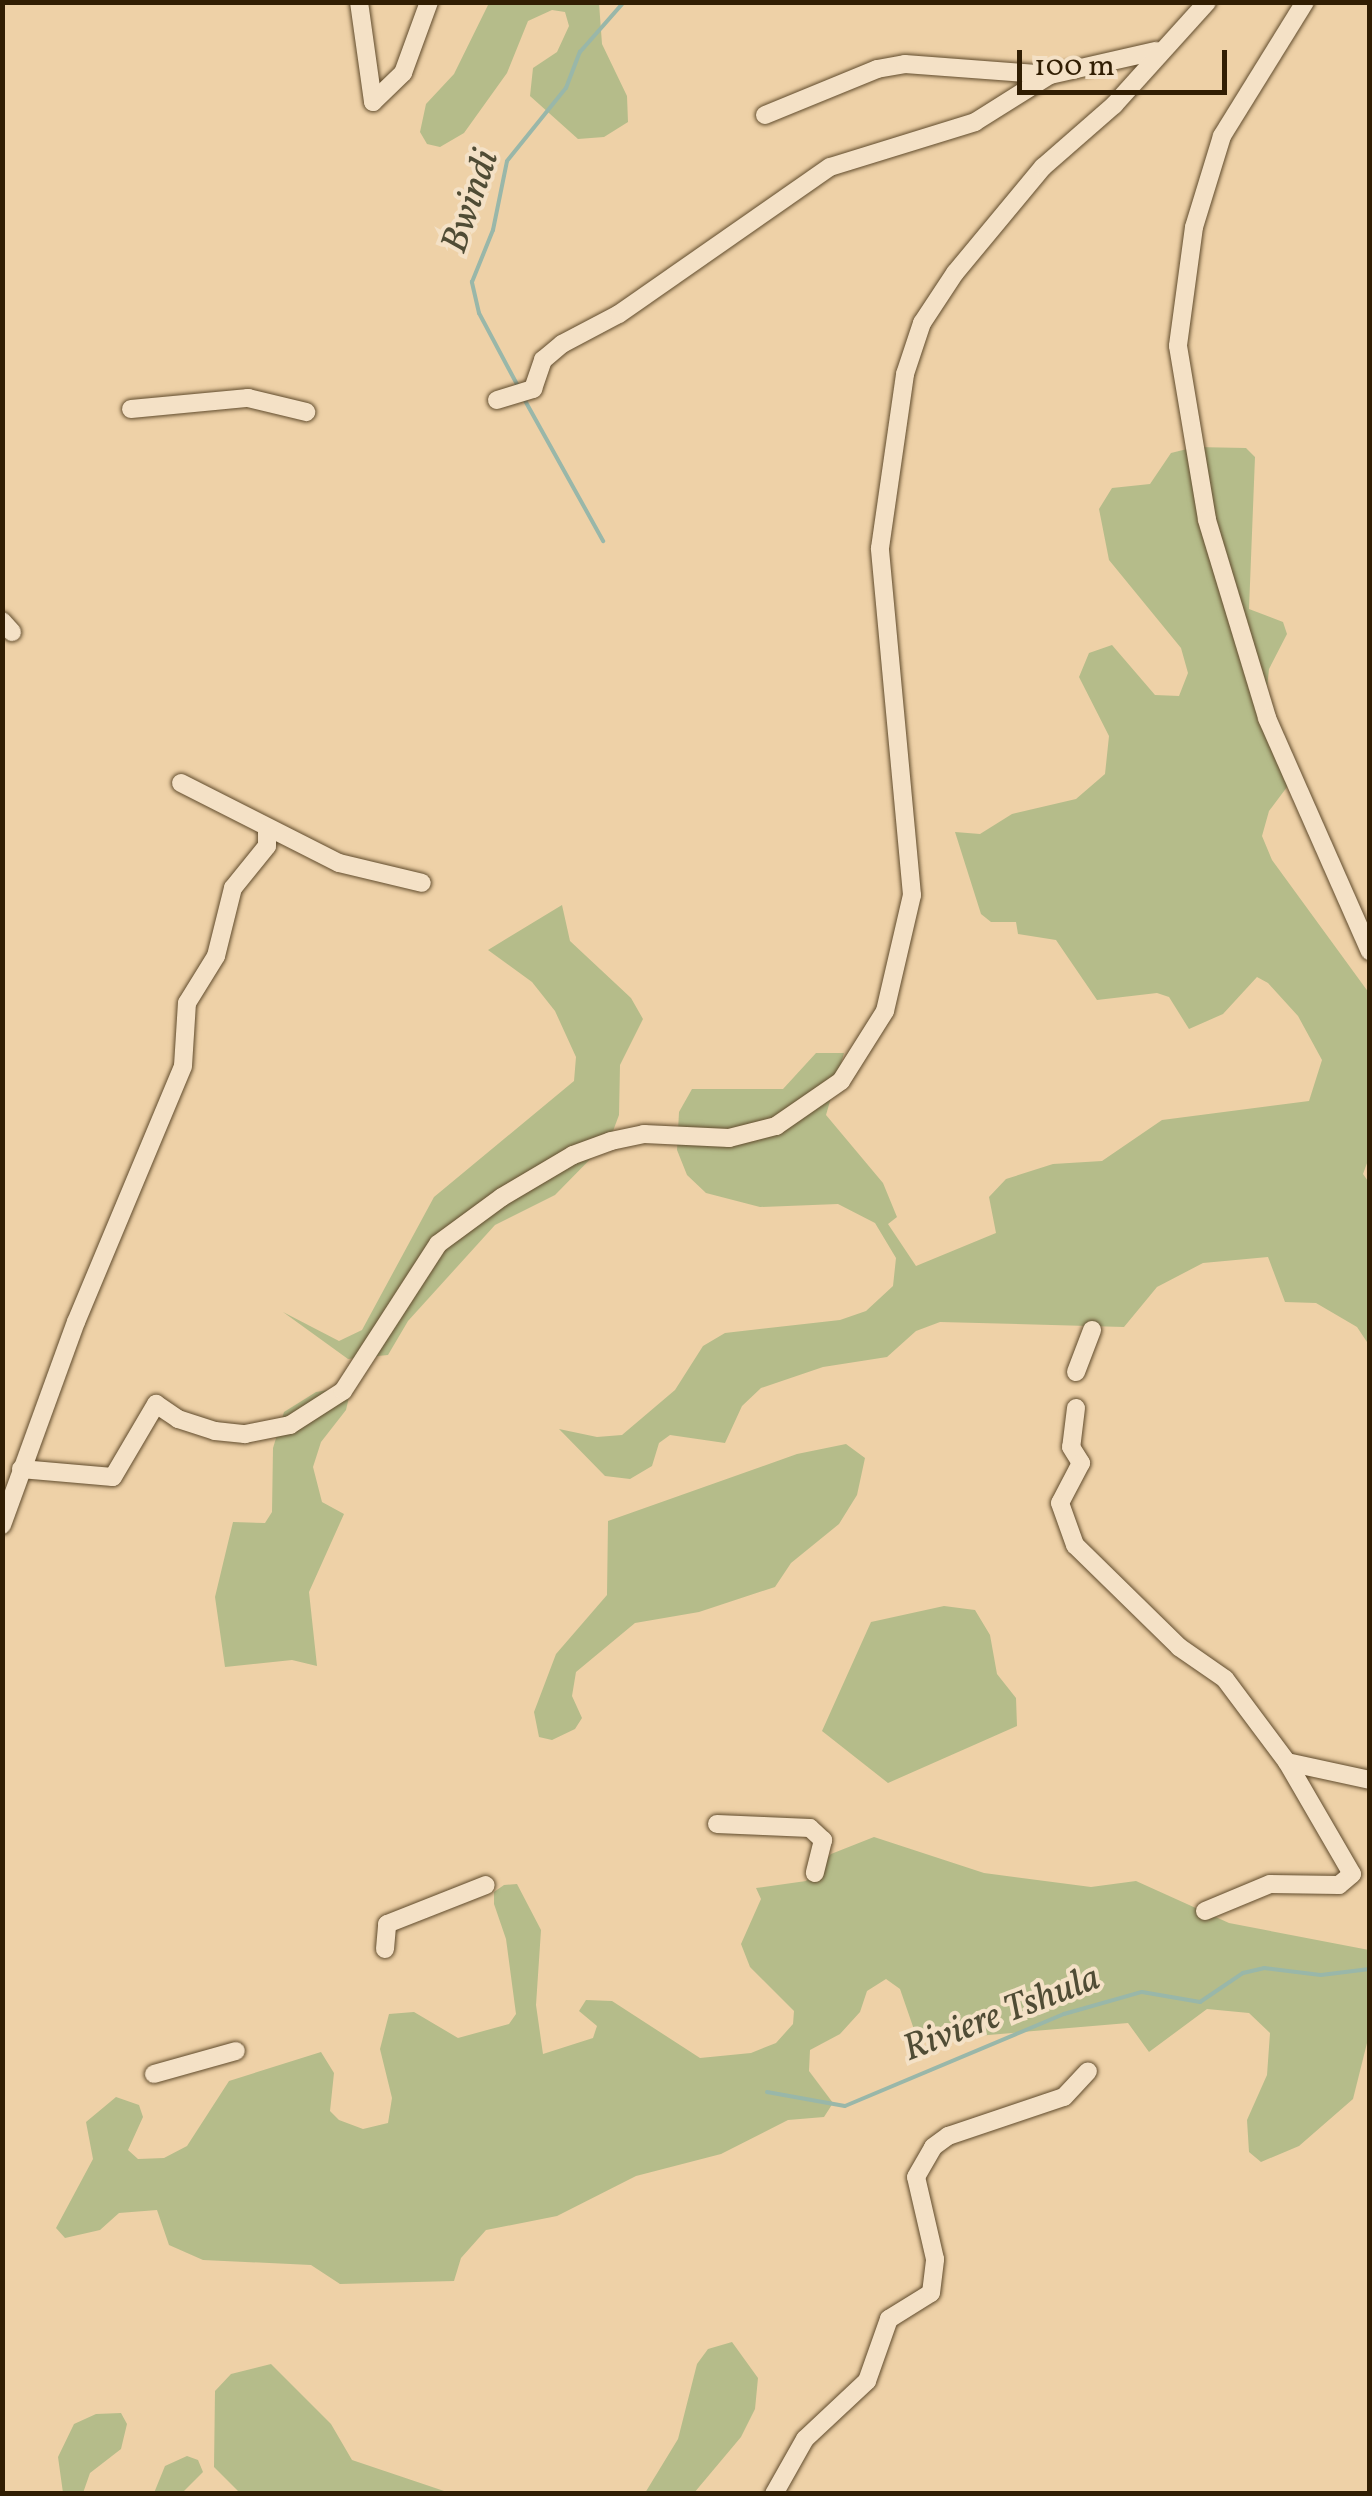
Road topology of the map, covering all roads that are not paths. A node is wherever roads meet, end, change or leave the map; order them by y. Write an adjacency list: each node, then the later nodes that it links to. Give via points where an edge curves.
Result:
1 (359, 2): 2 (street, via 373,102 402,74)
2 (429, 2)
3 (1207, 2): 5 (street)
4 (1305, 2): 14 (street, via 1222,136 1194,228 1178,346 1207,520 1267,718)
5 (1156, 52): 6 (street); 18 (street, via 1114,105 1043,167 955,272 922,323 905,374 880,548 912,896 885,1010 842,1081 776,1126 729,1138 644,1134 611,1141 502,1197 438,1244 343,1391 290,1425 245,1434 215,1431 156,1404 113,1477)
6 (1050, 75): 7 (street, via 906,64 877,69); 8 (street, via 975,122 830,168 618,314 562,344 543,360 533,390)
7 (764, 115)
8 (497, 400)
9 (131, 409): 10 (street, via 248,398)
10 (306, 412)
11 (181, 782): 12 (street)
12 (267, 830): 13 (street, via 340,863); 18 (street, via 267,846 233,888 216,956 187,1003 183,1066)
13 (422, 883)
14 (1370, 951)
15 (1092, 1330): 16 (street)
16 (1076, 1372)
17 (1076, 1408): 20 (street, via 1071,1447 1081,1463 1060,1503 1075,1545 1179,1648 1225,1679)
18 (22, 1469): 19 (street)
19 (2, 1526)
20 (1287, 1762): 21 (street); 25 (street, via 1352,1874 1339,1885 1270,1884)
21 (1370, 1780)
22 (717, 1824): 23 (street, via 810,1828 823,1840)
23 (815, 1873)
24 (486, 1885): 26 (street, via 387,1924)
25 (1205, 1911)
26 (385, 1949)
27 (236, 2051): 29 (street)
28 (1088, 2071): 30 (street, via 1064,2097 933,2147 916,2177 935,2259 931,2293 889,2320 866,2382 805,2439)
29 (154, 2074)
30 (774, 2494)

